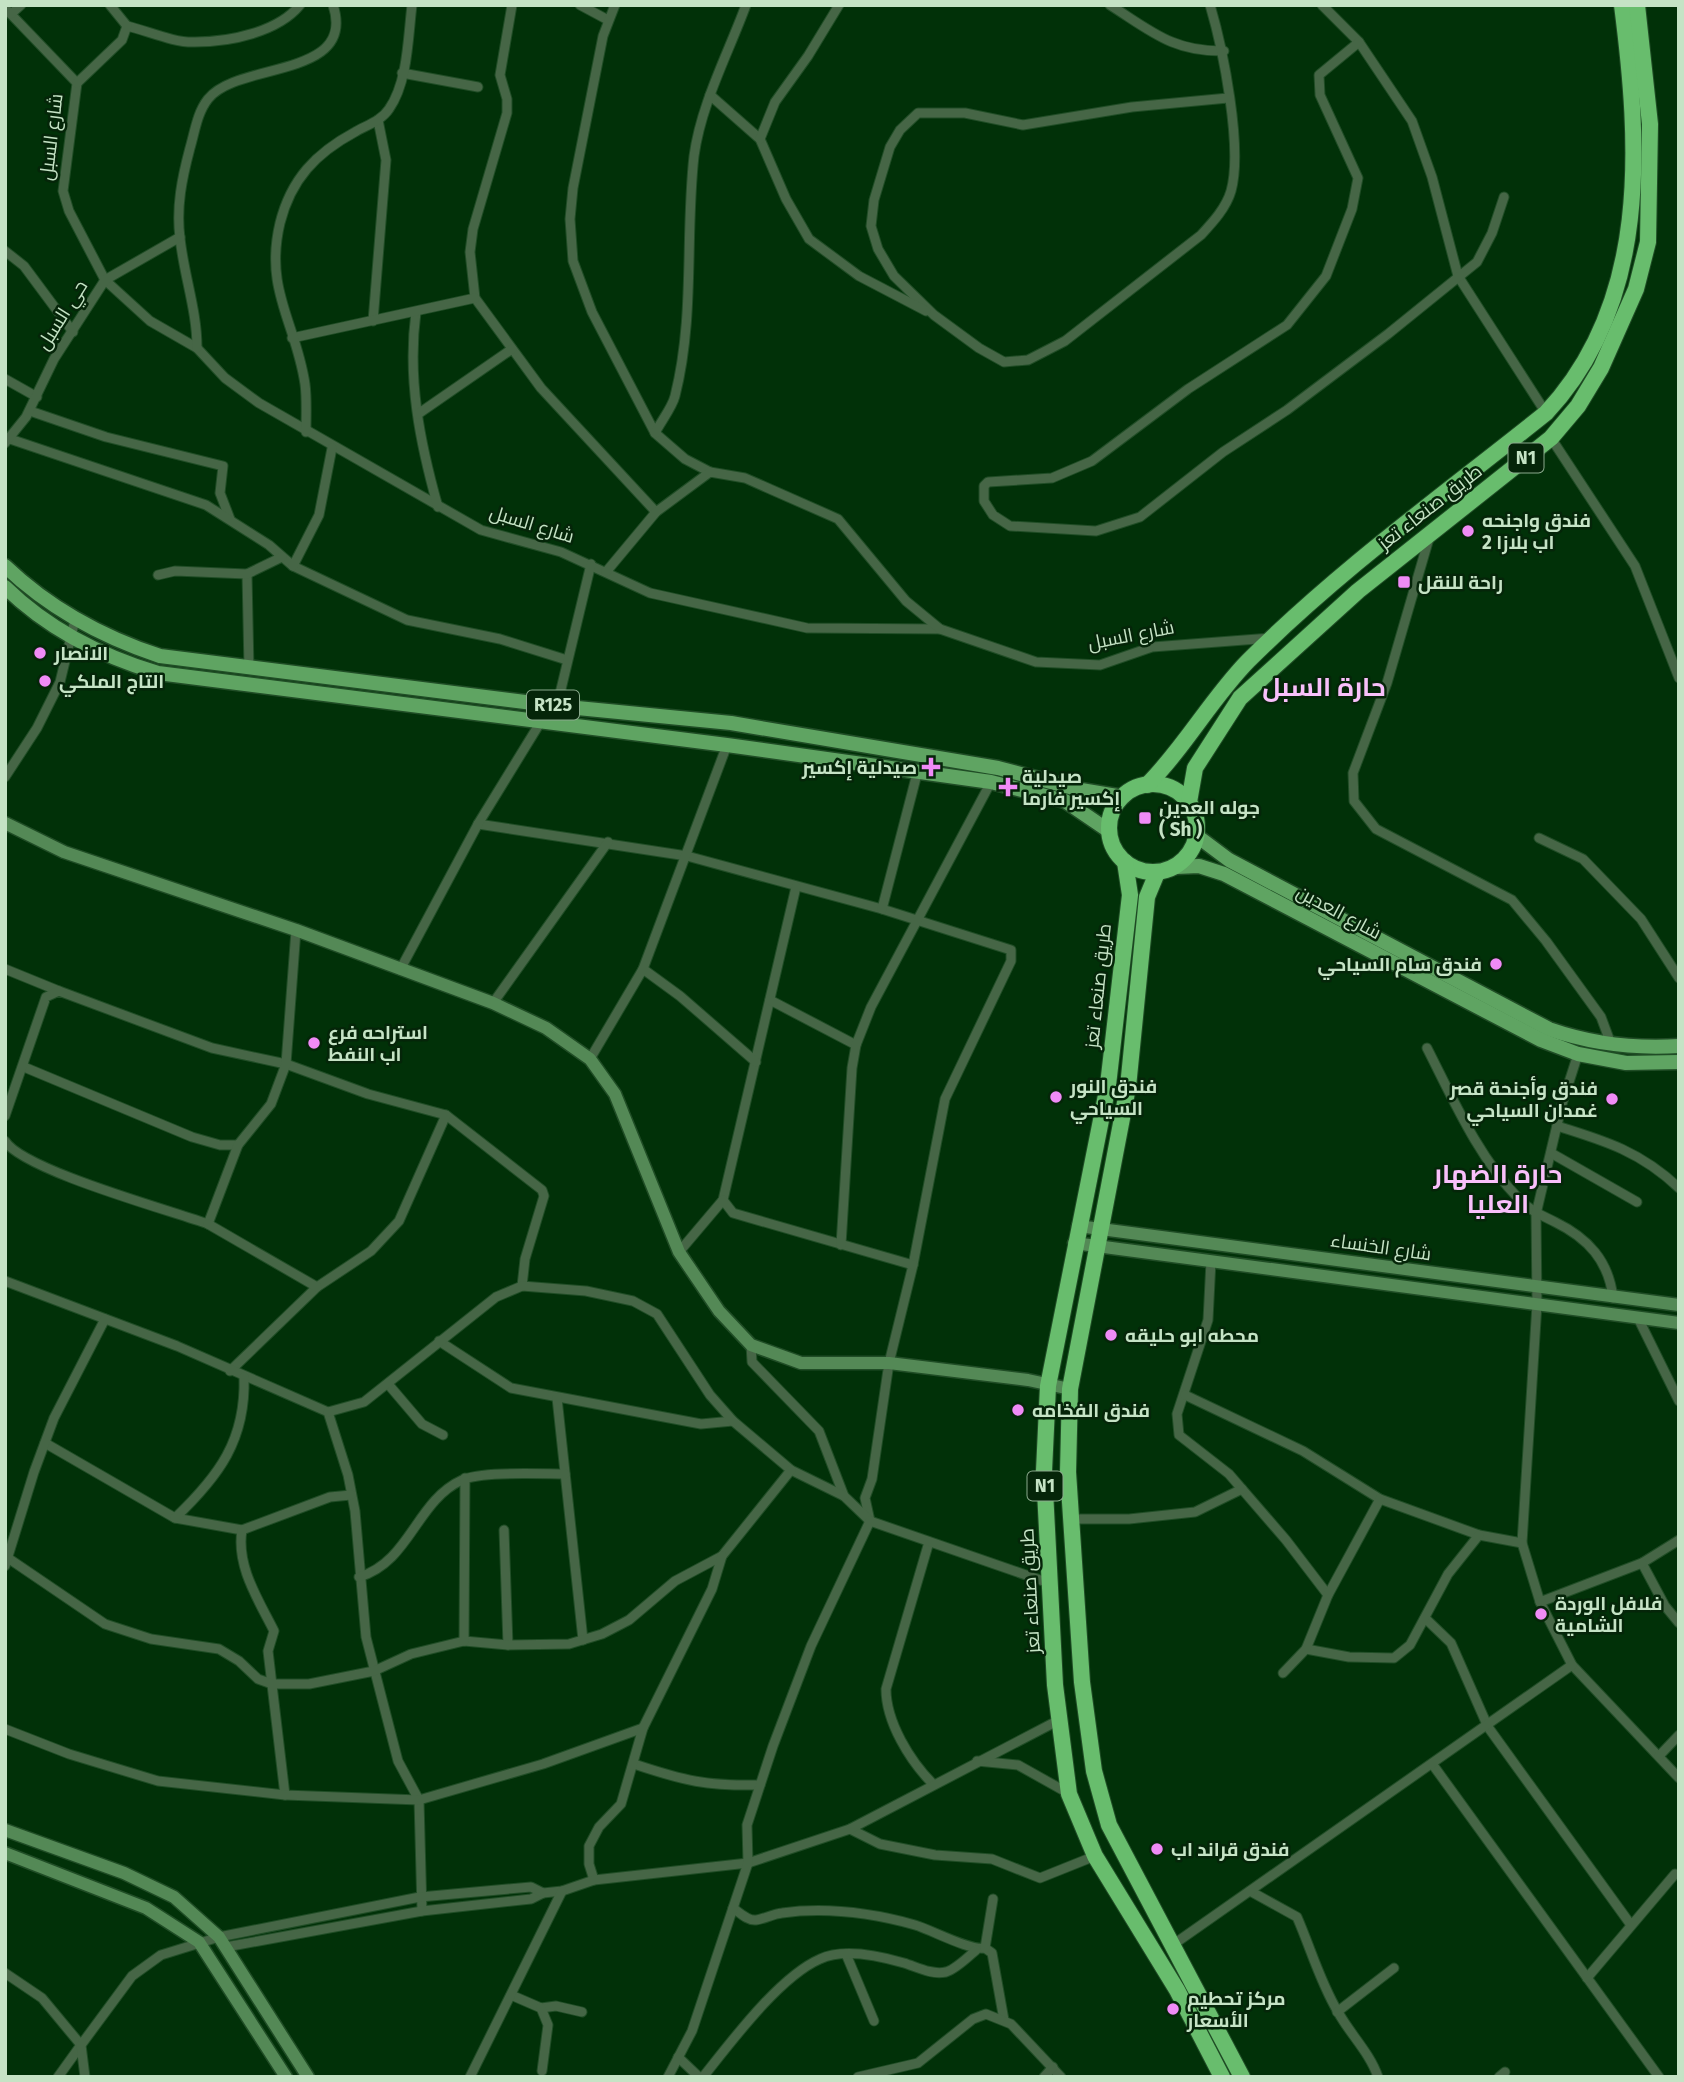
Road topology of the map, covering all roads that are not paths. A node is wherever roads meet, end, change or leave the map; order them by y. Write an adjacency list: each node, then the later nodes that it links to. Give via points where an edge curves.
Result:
1 (22, 5): 16 (street)
2 (110, 5): 18 (street)
3 (300, 5): 18 (street, via 289,19 244,36 194,43)
4 (333, 5): 29 (street, via 338,25 328,46 316,56 233,83 211,96 200,111 182,180)
5 (412, 5): 21 (street)
6 (512, 5): 33 (street, via 500,75 508,113 470,252)
7 (580, 5): 17 (street)
8 (615, 5): 17 (street)
9 (746, 5): 24 (street)
10 (839, 5): 27 (street, via 775,102)
11 (1110, 5): 20 (street, via 1165,39 1195,51)
12 (1210, 5): 20 (street)
13 (1322, 5): 19 (street)
14 (1622, 5): 44 (highway, طريق صنعاء تعز / N1, via 1635,179 1630,236 1605,321 1565,394)
15 (1637, 5): 48 (highway, طريق صنعاء تعز / N1, via 1650,124 1648,242 1636,289 1601,368)
16 (8, 11): 22 (street, شارع السبل)
17 (608, 20): 47 (street, via 573,188 570,243 592,312)
18 (127, 26): 22 (street, via 122,40)
19 (1359, 43): 31 (street, via 1412,121); 31 (street, via 1319,75 1320,95 1358,178 1352,209 1326,276 1287,324 1188,389 1092,461 1052,478 988,482 984,501 993,515 1010,526 1096,531 1140,517 1388,334)
20 (1224, 51): 25 (street)
21 (402, 73): 23 (street); 26 (street, via 399,91)
22 (77, 83): 32 (street, شارع السبل, via 63,191)
23 (478, 87)
24 (710, 95): 27 (street); 47 (street, via 694,155 689,295 675,398)
25 (1228, 98): 35 (street, via 1235,170 1231,193 1219,215 1201,235 1065,341 1028,360 1004,362); 35 (street, via 1132,107 1023,125 965,113 919,113 890,147 871,226 894,276)
26 (378, 120): 36 (street, via 386,160); 38 (street, via 332,144 306,167 289,192 275,261 277,294)
27 (760, 139): 35 (street, via 809,239 859,276)
28 (1504, 197): 31 (street, via 1477,262)
29 (180, 237): 32 (street, حي السبل); 39 (street, via 197,318)
30 (5, 251): 37 (street, via 24,267)
31 (1458, 276): 44 (street)
32 (105, 280): 37 (street, حي السبل); 39 (street, شارع السبل, via 150,321)
33 (475, 298): 34 (street); 40 (street)
34 (416, 312): 36 (street); 45 (street, via 411,350)
35 (933, 315)
36 (373, 321): 38 (street)
37 (74, 332): 42 (street, حي السبل, via 54,359)
38 (292, 338): 46 (street, via 305,384)
39 (197, 348): 46 (street, شارع السبل, via 225,378)
40 (512, 349): 45 (street); 53 (street, via 541,388)
41 (5, 379): 42 (street)
42 (37, 397): 43 (street, حي السبل)
43 (30, 411): 49 (street, حي السبل); 54 (street, via 106,437 223,466 220,493)
44 (1546, 413): 67 (highway, طريق صنعاء تعز / N1)
45 (418, 414): 52 (street, via 423,455)
46 (306, 432): 50 (street, شارع السبل)
47 (655, 433): 51 (street)
48 (1552, 438): 55 (highway, طريق صنعاء تعز / N1); 70 (street, via 1635,566)
49 (8, 441): 54 (street, via 206,505)
50 (332, 448): 52 (street, شارع السبل); 59 (street, via 319,515)
51 (710, 472): 53 (street); 65 (street, via 745,478 838,519 906,601)
52 (438, 507): 57 (street, شارع السبل, via 481,530)
53 (656, 512): 60 (street)
54 (231, 520): 56 (street)
55 (1431, 534): 79 (highway, طريق صنعاء تعز / N1, via 1358,591 1240,698 1195,768); 101 (street, via 1387,683 1353,773 1354,800 1376,830 1512,900 1601,1017)
56 (282, 557): 59 (street); 61 (street)
57 (591, 564): 60 (street, شارع السبل); 68 (street)
58 (5, 566): 64 (main road, R125)
59 (293, 566): 68 (street, via 407,620 500,639)
60 (606, 572): 65 (street, شارع السبل, via 650,593 807,628)
61 (247, 574): 62 (street, via 174,571); 69 (street)
62 (158, 575)
63 (5, 587): 66 (main road, R125)
64 (75, 620): 66 (street); 69 (main road, R125, via 160,656)
65 (940, 629): 67 (street, شارع السبل, via 1036,662 1100,665 1152,647)
66 (69, 636): 72 (main road, R125, via 125,663 190,679); 75 (street, via 60,682)
67 (1273, 638): 77 (highway, طريق صنعاء تعز / N1, via 1246,664)
68 (568, 660): 71 (street)
69 (249, 669): 71 (main road, R125)
70 (1679, 678)
71 (557, 706): 78 (main road, R125, via 731,723 946,759)
72 (540, 723): 73 (main road, R125); 81 (street)
73 (727, 745): 74 (main road, R125); 86 (street)
74 (918, 771): 76 (main road, R125); 91 (street)
75 (5, 777)
76 (991, 782): 82 (main road, R125, via 1065,801); 92 (street)
77 (1147, 785): 78 (highway); 79 (highway, via 1177,791)
78 (1123, 797): 82 (highway, via 1115,806)
79 (1189, 802): 83 (highway)
80 (5, 823): 93 (street, via 88,861)
81 (478, 824): 85 (street); 96 (street)
82 (1109, 831): 87 (highway)
83 (1197, 835): 88 (highway, via 1190,853); 101 (main road, شارع العدين, via 1229,860 1494,1002 1549,1029 1583,1041)
84 (1539, 838): 97 (street, via 1583,859 1641,919)
85 (608, 842): 86 (street); 100 (street)
86 (687, 856): 90 (street); 95 (street)
87 (1125, 862): 89 (highway); 122 (highway, طريق صنعاء تعز / N1, via 1130,895 1108,1085)
88 (1176, 867): 89 (highway); 105 (main road, شارع العدين, via 1199,866 1224,874 1490,1016)
89 (1157, 873): 123 (highway, طريق صنعاء تعز / N1, via 1147,897 1128,1087)
90 (796, 887): 91 (street); 99 (street)
91 (882, 909): 92 (street)
92 (916, 920): 102 (street); 129 (street, via 1012,950 1012,961 945,1099)
93 (296, 930): 96 (street); 109 (street)
94 (5, 969): 98 (street)
95 (643, 969): 106 (street); 107 (street)
96 (400, 970): 100 (street)
97 (1679, 978)
98 (60, 991): 109 (street, via 212,1048); 110 (street, via 46,997)
99 (770, 1000): 102 (street); 107 (street)
100 (493, 1003): 106 (street, via 546,1028)
101 (1611, 1044): 103 (main road, شارع العدين)
102 (856, 1045): 125 (street)
103 (1679, 1046)
104 (1427, 1048): 120 (street, via 1466,1126 1519,1199)
105 (1578, 1055): 108 (main road, شارع العدين, via 1626,1063); 113 (street)
106 (590, 1059): 127 (street, via 615,1094 633,1131)
107 (756, 1062): 118 (street)
108 (1679, 1062)
109 (286, 1064): 111 (street, via 368,1094); 115 (street, via 271,1104)
110 (24, 1067): 112 (street); 115 (street, via 192,1137)
111 (446, 1115): 131 (street, via 542,1190); 132 (street, via 399,1221 371,1251)
112 (5, 1116)
113 (1557, 1126): 116 (street); 117 (street, via 1634,1153)
114 (5, 1141): 121 (street, via 14,1152 45,1168)
115 (238, 1145): 121 (street)
116 (1551, 1153): 119 (street); 120 (street)
117 (1679, 1188)
118 (723, 1200): 125 (street, via 733,1213); 127 (street)
119 (1637, 1202)
120 (1536, 1214): 133 (street); 134 (street, via 1575,1233 1595,1251 1611,1275)
121 (208, 1224): 132 (street)
122 (1078, 1226): 123 (street, شارع الخنساء); 124 (highway, طريق صنعاء تعز / N1)
123 (1101, 1227): 126 (highway, طريق صنعاء تعز / N1); 133 (street, شارع الخنساء)
124 (1074, 1243): 126 (street, شارع الخنساء); 146 (highway, طريق صنعاء تعز / N1)
125 (841, 1245): 129 (street)
126 (1097, 1246): 128 (street, شارع الخنساء); 147 (highway, طريق صنعاء تعز / N1)
127 (679, 1252): 141 (street, via 719,1311)
128 (1211, 1261): 135 (street, شارع الخنساء); 148 (street, via 1208,1320)
129 (913, 1265): 142 (street)
130 (5, 1281): 138 (street)
131 (522, 1286): 140 (street, via 496,1297); 152 (street, via 586,1291 633,1301 657,1314 710,1395)
132 (317, 1287): 143 (street)
133 (1537, 1288): 134 (street, شارع الخنساء); 135 (street)
134 (1613, 1298): 136 (street, شارع الخنساء)
135 (1537, 1304): 137 (street, شارع الخنساء); 170 (street)
136 (1679, 1306)
137 (1639, 1318): 139 (street, شارع الخنساء); 150 (street)
138 (105, 1319): 143 (street); 154 (street)
139 (1679, 1323)
140 (439, 1341): 145 (street); 149 (street, via 511,1388)
141 (751, 1345): 142 (street, via 801,1363); 160 (street, via 752,1362 819,1432)
142 (889, 1363): 146 (street); 164 (street, via 865,1498)
143 (230, 1371): 144 (street)
144 (244, 1377): 151 (street); 162 (street, via 242,1425 230,1452 206,1488)
145 (388, 1384): 151 (street, via 364,1402); 153 (street, via 422,1424)
146 (1048, 1386): 147 (street); 175 (highway, طريق صنعاء تعز / N1, via 1044,1472)
147 (1070, 1389): 163 (highway, طريق صنعاء تعز / N1)
148 (1185, 1395): 158 (street, via 1177,1413 1179,1435); 161 (street, via 1303,1451)
149 (557, 1398): 152 (street, via 701,1424); 156 (street)
150 (1679, 1401)
151 (328, 1412): 159 (street)
152 (733, 1421): 155 (street)
153 (443, 1435)
154 (44, 1443): 162 (street); 172 (street)
155 (791, 1470): 160 (street); 171 (street)
156 (565, 1474): 157 (street); 180 (street)
157 (465, 1478): 174 (street, via 440,1493 386,1565); 181 (street)
158 (1242, 1489): 163 (street, via 1195,1512); 176 (street)
159 (351, 1494): 165 (street, via 330,1497); 174 (street)
160 (844, 1496): 164 (street)
161 (1380, 1499): 167 (street); 176 (street)
162 (175, 1518): 165 (street)
163 (1072, 1519): 187 (highway, طريق صنعاء تعز / N1)
164 (870, 1521): 169 (street); 201 (street, via 811,1646)
165 (242, 1530): 188 (street, via 241,1558 274,1631 268,1651)
166 (504, 1530): 182 (street)
167 (1479, 1535): 170 (street); 178 (street, via 1448,1574)
168 (1679, 1540): 173 (street)
169 (929, 1542): 175 (street); 200 (street, via 886,1700 911,1758)
170 (1522, 1543): 177 (street)
171 (722, 1556): 180 (street, via 676,1581 629,1620); 193 (street, via 712,1589)
172 (6, 1560): 188 (street, via 105,1624 151,1639 219,1649 258,1679)
173 (1642, 1563): 177 (street); 179 (street)
174 (359, 1577): 185 (street)
175 (1049, 1583): 189 (highway, طريق صنعاء تعز / N1)
176 (1328, 1595): 183 (street)
177 (1540, 1602): 184 (street)
178 (1425, 1618): 183 (street, via 1410,1645 1394,1658 1349,1657); 191 (street, via 1451,1643)
179 (1679, 1623)
180 (583, 1640): 182 (street)
181 (464, 1641): 182 (street); 185 (street, via 411,1654)
182 (508, 1645)
183 (1306, 1649): 186 (street)
184 (1572, 1665): 191 (street); 195 (street)
185 (374, 1671): 188 (street, via 309,1684); 204 (street, via 398,1761)
186 (1283, 1673)
187 (1082, 1682): 189 (highway); 222 (highway, طريق صنعاء تعز / N1, via 1094,1771 1109,1825)
188 (272, 1684): 202 (street)
189 (1055, 1685): 190 (highway, طريق صنعاء تعز / N1)
190 (1059, 1720): 196 (street); 203 (highway, طريق صنعاء تعز / N1)
191 (1488, 1727): 198 (street); 219 (street)
192 (7, 1728): 202 (street, via 69,1754 158,1781)
193 (643, 1728): 197 (street); 204 (street, via 543,1765)
194 (1679, 1735): 195 (street)
195 (1659, 1756): 199 (street)
196 (977, 1761): 200 (street); 203 (street, via 1018,1765)
197 (635, 1764): 201 (street, via 685,1782); 211 (street, via 621,1804 599,1827 589,1846)
198 (1433, 1765): 213 (street); 227 (street)
199 (1679, 1778)
200 (933, 1784): 205 (street)
201 (760, 1785): 209 (street, via 747,1825)
202 (285, 1794): 204 (street)
203 (1069, 1794): 208 (highway, طريق صنعاء تعز / N1)
204 (419, 1800): 215 (street)
205 (850, 1829): 208 (street, via 880,1844 958,1858 992,1859 1040,1878); 209 (street)
206 (5, 1830): 221 (street, via 124,1873 174,1897)
207 (5, 1853): 220 (street, via 146,1908)
208 (1095, 1856): 248 (highway, طريق صنعاء تعز / N1, via 1177,1990)
209 (748, 1863): 211 (street); 217 (street)
210 (1675, 1874): 219 (street)
211 (594, 1880): 212 (street)
212 (562, 1891): 214 (street); 228 (street)
213 (1251, 1891): 222 (street); 231 (street, via 1297,1917 1314,1967)
214 (543, 1893): 215 (street, via 531,1888); 218 (street, via 531,1899)
215 (420, 1897): 218 (street); 221 (street)
216 (993, 1899): 223 (street)
217 (733, 1908): 223 (street, via 757,1920 776,1913 827,1910 896,1920); 235 (street, via 692,2031)
218 (422, 1910): 221 (street)
219 (1631, 1925): 227 (street)
220 (199, 1942): 221 (street); 234 (street, via 161,1955 132,1976); 240 (street)
221 (223, 1942): 241 (street)
222 (1174, 1944): 249 (highway, طريق صنعاء تعز / N1)
223 (980, 1949): 224 (street, via 947,1972 927,1972); 232 (street, via 992,1953)
224 (846, 1954): 233 (street); 244 (street, via 819,1959 801,1971 752,2015)
225 (1394, 1968): 231 (street)
226 (5, 1973): 234 (street, via 42,1998)
227 (1587, 1978): 251 (street)
228 (511, 1995): 229 (street); 242 (street)
229 (541, 2008): 230 (street); 237 (street, via 548,2025)
230 (582, 2012)
231 (1337, 2012): 250 (street)
232 (1004, 2020): 236 (street); 245 (street, via 986,2014 973,2019 918,2063)
233 (874, 2021)
234 (81, 2045): 238 (street); 239 (street)
235 (678, 2057): 243 (street); 244 (street)
236 (1053, 2067): 246 (street); 247 (street)
237 (542, 2071)
238 (58, 2077)
239 (85, 2077)
240 (286, 2077)
241 (308, 2077)
242 (470, 2077)
243 (668, 2077)
244 (701, 2077)
245 (858, 2077)
246 (1044, 2077)
247 (1061, 2077)
248 (1222, 2077)
249 (1242, 2077)
250 (1378, 2077)
251 (1659, 2077)

